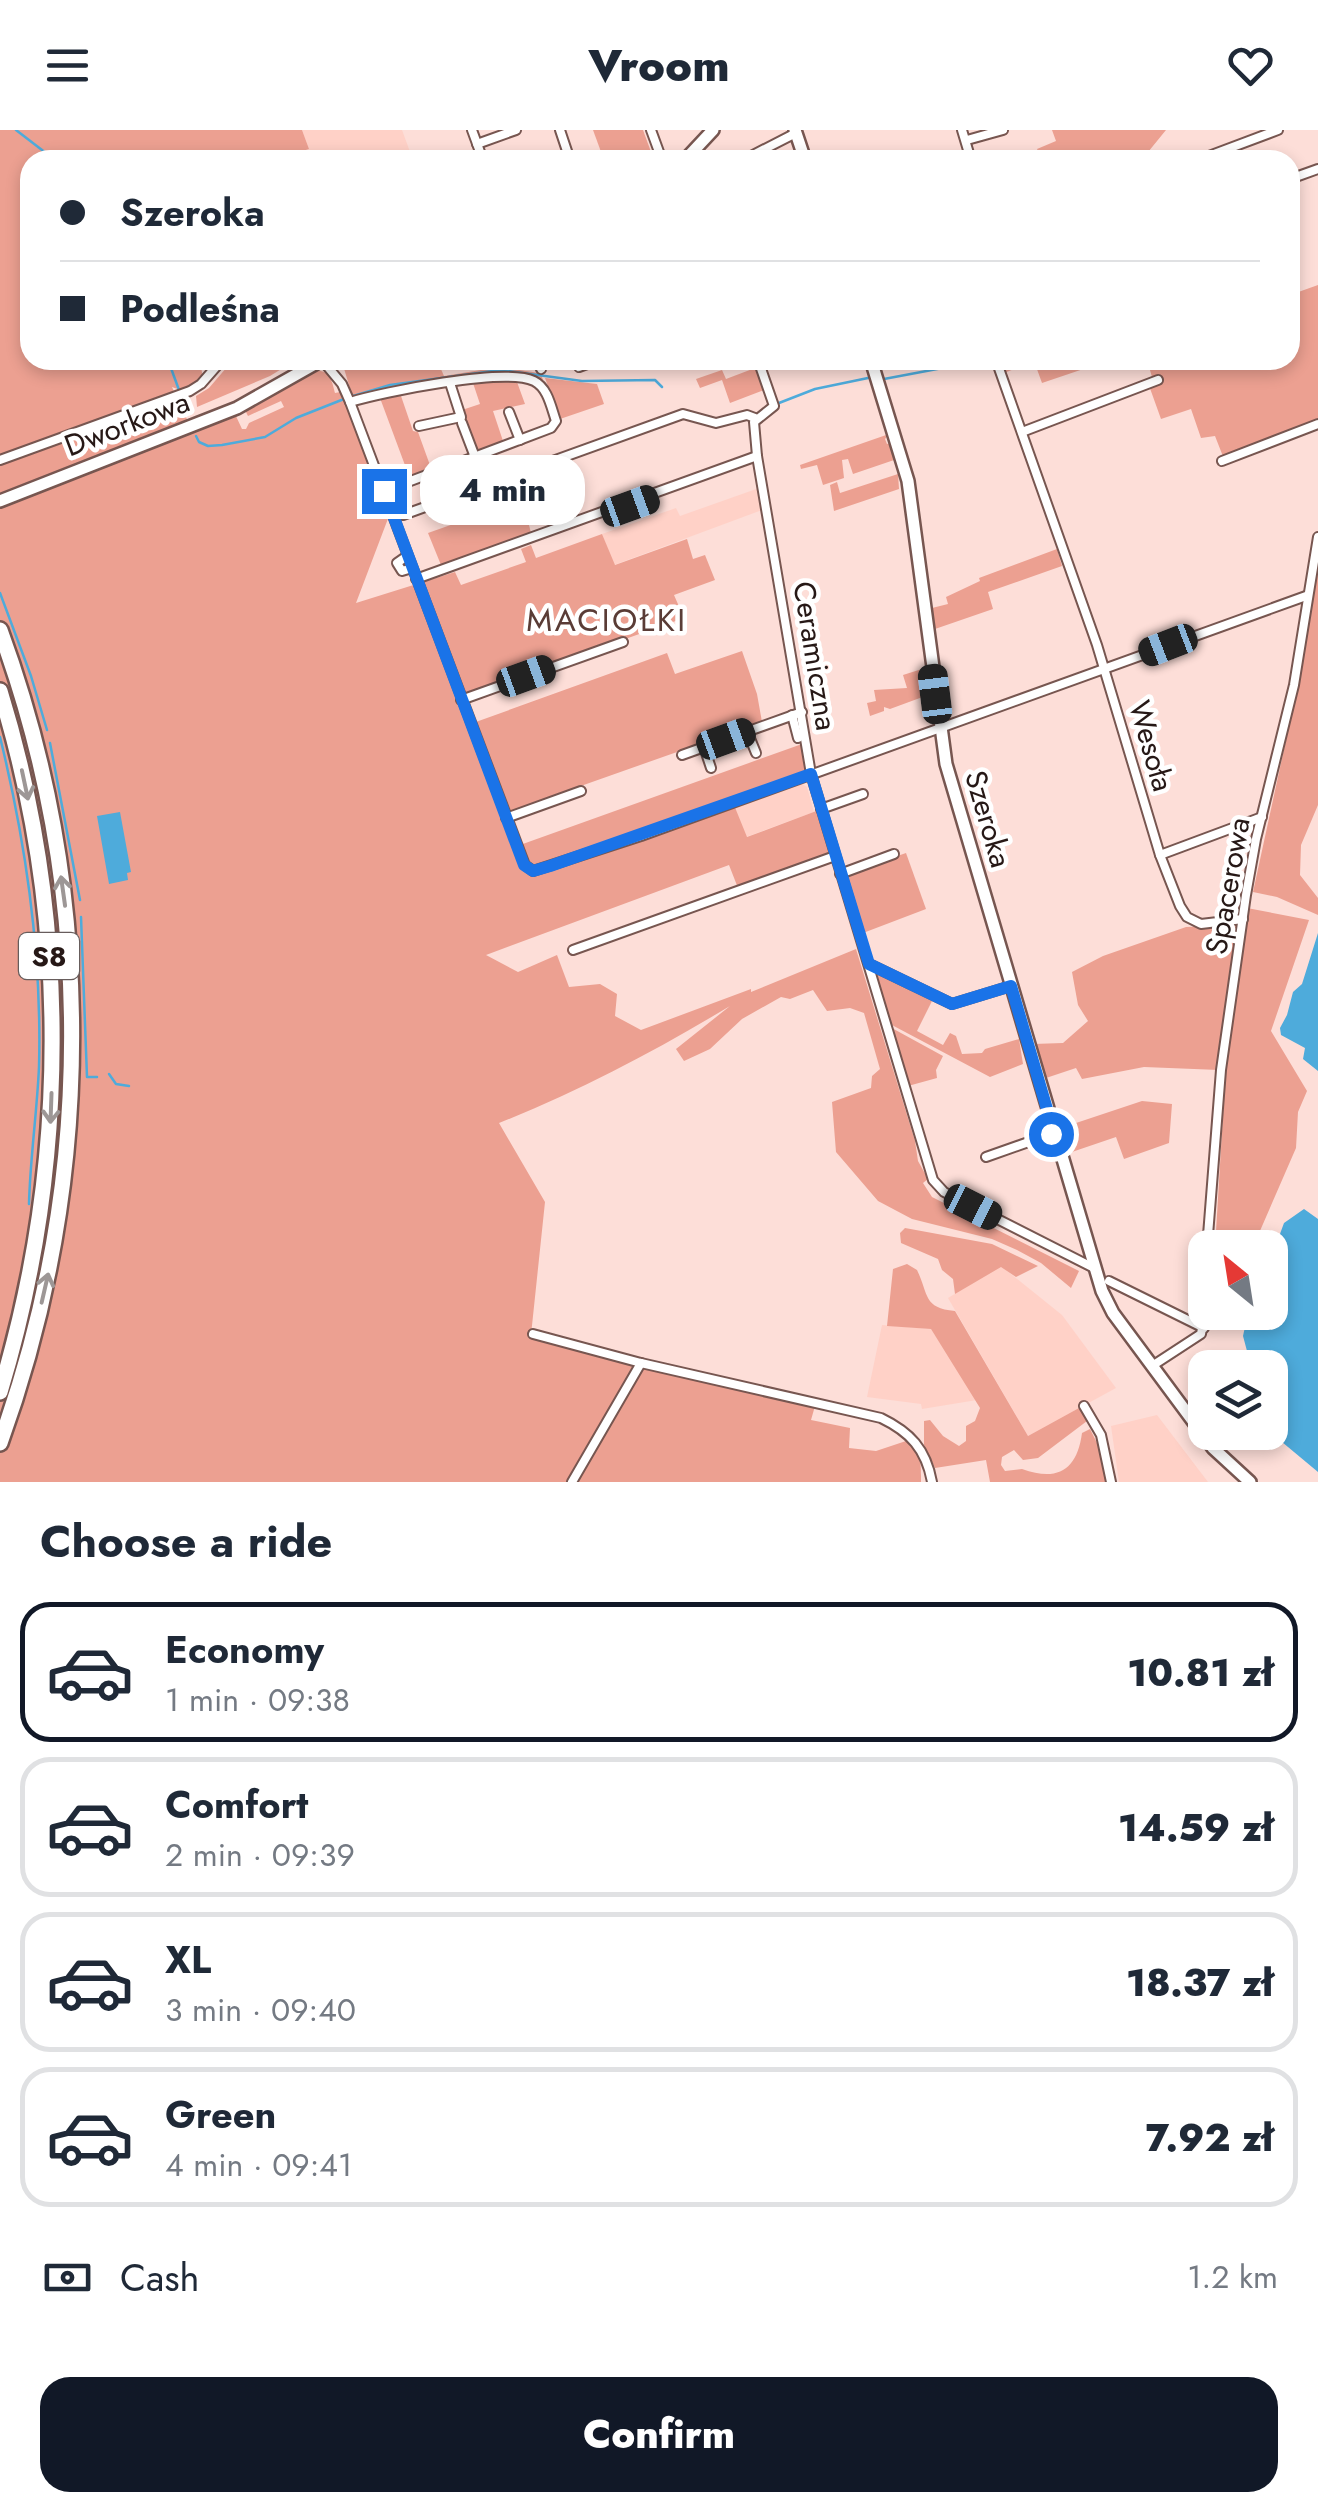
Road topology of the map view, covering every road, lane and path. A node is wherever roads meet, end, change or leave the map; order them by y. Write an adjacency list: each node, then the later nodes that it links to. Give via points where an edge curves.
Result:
1 (472, 130): 9 (street)
2 (516, 130): 9 (street)
3 (713, 130): 11 (street)
4 (962, 130): 8 (street)
5 (1004, 130): 8 (street)
6 (1278, 130): 14 (street)
7 (795, 131): 12 (street)
8 (967, 140): 13 (street)
9 (477, 144): 10 (street)
10 (479, 150)
11 (694, 150)
12 (762, 150)
13 (970, 150)
14 (1225, 150)
15 (213, 370): 33 (street, Dworkowa, via 190,392)
16 (304, 370): 37 (street, Dworkowa, via 236,408)
17 (330, 370): 23 (street)
18 (761, 370): 25 (street, Ceramiczna, via 774,406)
19 (874, 370): 48 (street, Szeroka, via 908,480)
20 (1000, 370): 29 (street, Wesoła)
21 (1158, 380): 29 (street)
22 (450, 383): 23 (street); 28 (street, via 461,417); 30 (street, via 506,376 538,384 556,420)
23 (350, 402): 35 (street)
24 (510, 412): 30 (street)
25 (755, 418): 31 (street, Ceramiczna); 38 (street, via 716,423 683,414)
26 (462, 423): 32 (street)
27 (1318, 424): 34 (street)
28 (419, 426)
29 (1022, 432): 44 (street, Wesoła)
30 (520, 440): 32 (street)
31 (757, 456): 40 (street); 47 (street, Ceramiczna)
32 (474, 457): 35 (street)
33 (0, 460)
34 (1222, 461)
35 (384, 491): 40 (street)
36 (667, 493): 40 (street)
37 (0, 500)
38 (403, 515)
39 (1318, 537): 41 (street, Spacerowa)
40 (417, 580): 46 (street)
41 (1306, 596): 44 (street); 59 (street, Spacerowa, via 1294,685)
42 (0, 630): 81 (highway, S8, one-way to 42, via 52,1260 71,1106 72,989 52,818)
43 (623, 642): 46 (street)
44 (1104, 669): 48 (street); 62 (street, Wesoła)
45 (0, 690): 79 (highway, S8, one-way to 79, via 28,798 52,990 41,1208)
46 (462, 700): 60 (street)
47 (797, 714): 49 (street); 50 (street); 55 (street, Ceramiczna)
48 (940, 729): 55 (street); 68 (street, Szeroka)
49 (748, 731): 51 (street); 52 (street)
50 (798, 738)
51 (704, 747): 53 (street); 54 (street)
52 (756, 753)
53 (682, 755)
54 (712, 768)
55 (811, 774): 58 (street, Ceramiczna); 60 (street, via 533,871 524,865)
56 (581, 791): 60 (street)
57 (863, 794): 58 (street)
58 (822, 810): 63 (street, Ceramiczna)
59 (1262, 817): 62 (street); 65 (street, Spacerowa)
60 (506, 818)
61 (894, 854): 64 (street)
62 (1160, 854): 65 (street, Wesoła, via 1187,917 1201,924)
63 (835, 856): 64 (street, Ceramiczna); 66 (street)
64 (840, 874): 67 (street, Ceramiczna)
65 (1243, 920): 71 (street, Spacerowa, via 1221,1070)
66 (573, 950)
67 (869, 964): 68 (street, via 952,1004); 72 (street, Ceramiczna, via 932,1180)
68 (1011, 986): 69 (street, Szeroka)
69 (1054, 1133): 70 (street); 72 (street, Szeroka)
70 (986, 1157)
71 (1208, 1230)
72 (1094, 1268): 73 (street, Szeroka)
73 (1104, 1282): 74 (street); 78 (street, Szeroka, via 1113,1313)
74 (1188, 1321)
75 (1202, 1330): 78 (street)
76 (532, 1334): 77 (street)
77 (641, 1363): 82 (street); 83 (street, via 880,1418 921,1448)
78 (1152, 1366): 85 (street, Szeroka, via 1218,1455)
79 (0, 1392)
80 (1084, 1406): 84 (street, via 1101,1434)
81 (0, 1443)
82 (572, 1482)
83 (932, 1482)
84 (1111, 1482)
85 (1250, 1482)

